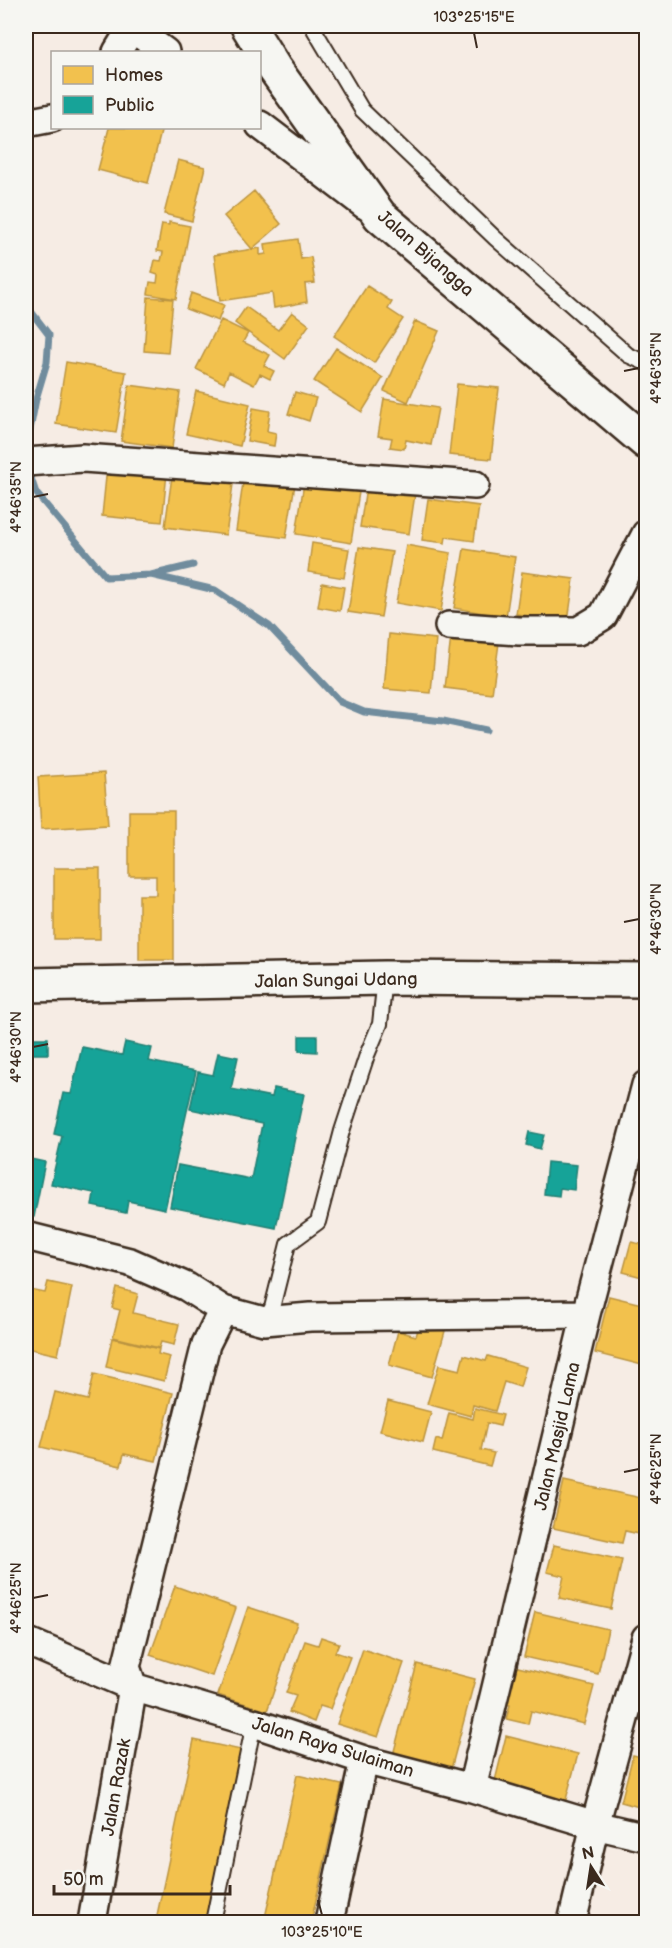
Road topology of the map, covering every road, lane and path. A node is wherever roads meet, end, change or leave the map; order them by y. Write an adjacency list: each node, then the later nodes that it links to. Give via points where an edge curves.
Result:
1 (248, 26): 9 (street, Jalan Bijangga, via 273,68)
2 (312, 26): 10 (lane, via 362,110 495,238 628,355)
3 (133, 27): 4 (street); 5 (street)
4 (118, 51)
5 (164, 51)
6 (51, 118): 7 (street)
7 (26, 123)
8 (261, 126): 9 (street)
9 (381, 216): 11 (street, Jalan Bijangga)
10 (646, 363)
11 (646, 442)
12 (26, 462): 13 (street, via 83,458)
13 (474, 485)
14 (646, 534): 15 (street, via 603,616 578,631)
15 (449, 626)
16 (386, 978): 17 (street, Jalan Sungai Udang); 18 (street, Jalan Sungai Udang); 23 (lane, via 380,1024 342,1131 318,1222 288,1244 272,1308)
17 (646, 980)
18 (26, 985)
19 (646, 1085): 22 (street, Jalan Masjid Lama)
20 (26, 1236): 21 (street, via 130,1262 187,1287)
21 (223, 1310): 23 (street); 26 (street, Jalan Razak, via 206,1344 126,1667)
22 (586, 1314): 23 (street); 29 (street, Jalan Masjid Lama)
23 (264, 1321)
24 (646, 1638): 30 (street)
25 (26, 1641): 26 (street, Jalan Raya Sulaiman)
26 (133, 1688): 27 (street, Jalan Raya Sulaiman); 32 (street, Jalan Razak)
27 (254, 1723): 28 (street, Jalan Raya Sulaiman); 33 (lane)
28 (364, 1760): 29 (street, Jalan Raya Sulaiman); 34 (street)
29 (472, 1788): 30 (street, Jalan Raya Sulaiman)
30 (595, 1824): 31 (street, Jalan Raya Sulaiman); 35 (street)
31 (646, 1837)
32 (96, 1922)
33 (213, 1923)
34 (329, 1923)
35 (572, 1923)

